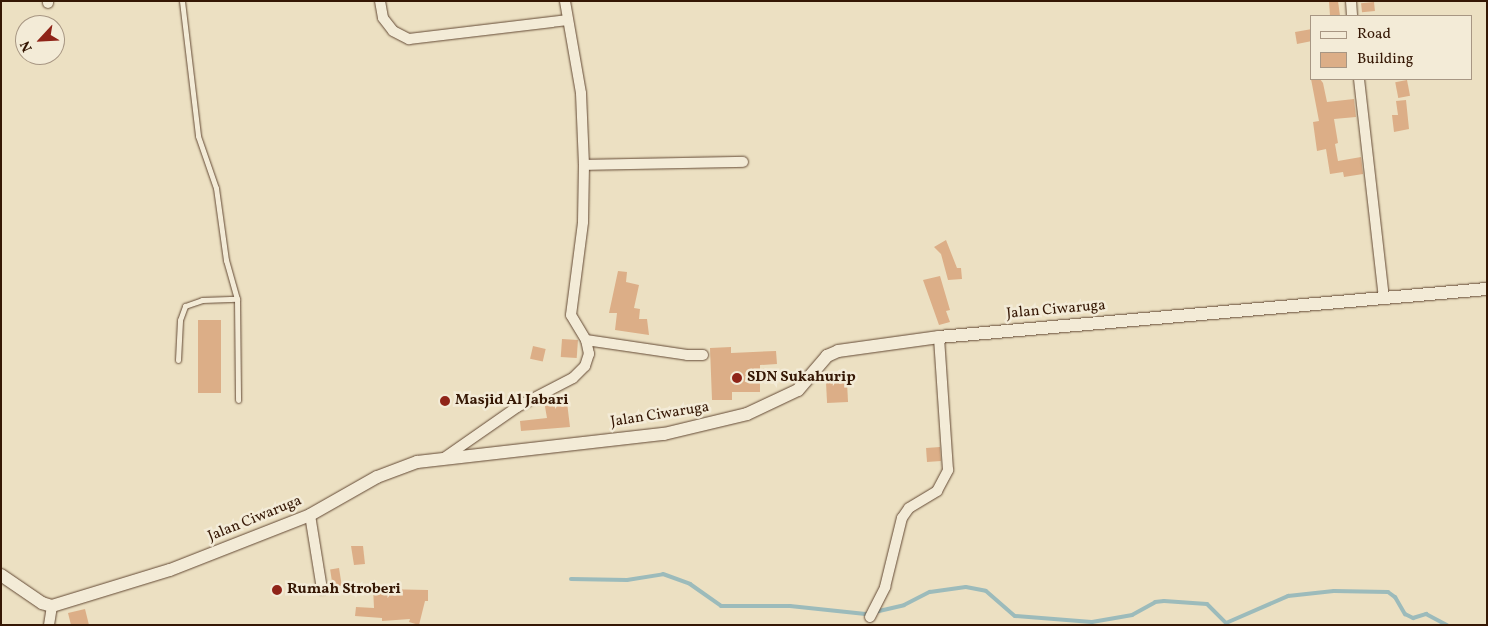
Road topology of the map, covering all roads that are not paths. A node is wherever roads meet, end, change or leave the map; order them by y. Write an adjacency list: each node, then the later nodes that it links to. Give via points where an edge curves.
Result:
1 (182, 1): 12 (lane, via 198,136 216,188 226,260)
2 (380, 1): 6 (street, via 383,18 392,31 409,39)
3 (565, 1): 6 (street)
4 (1351, 1): 5 (street)
5 (1352, 15)
6 (568, 20): 9 (street, via 581,94)
7 (1359, 80): 11 (street)
8 (743, 162): 9 (street)
9 (584, 165): 14 (street, via 583,222 571,308 573,321)
10 (1487, 289): 11 (street, Jalan Ciwaruga)
11 (1384, 297): 13 (street, Jalan Ciwaruga)
12 (237, 299): 16 (lane, via 202,300 185,306 180,320); 17 (lane)
13 (939, 337): 18 (street, Jalan Ciwaruga, via 838,351 828,356 798,390 783,399 708,425 664,434); 23 (street, via 948,470 937,491 909,508 902,518 885,587)
14 (586, 340): 15 (street, via 687,356); 18 (street, via 587,360 573,378 516,407)
15 (703, 355)
16 (178, 360)
17 (238, 400)
18 (444, 458): 19 (street, Jalan Ciwaruga, via 417,462 377,477)
19 (310, 515): 21 (street); 22 (street, Jalan Ciwaruga, via 170,570)
20 (1, 575): 22 (street, via 42,603)
21 (322, 589)
22 (52, 606): 24 (street)
23 (870, 617)
24 (49, 625)

